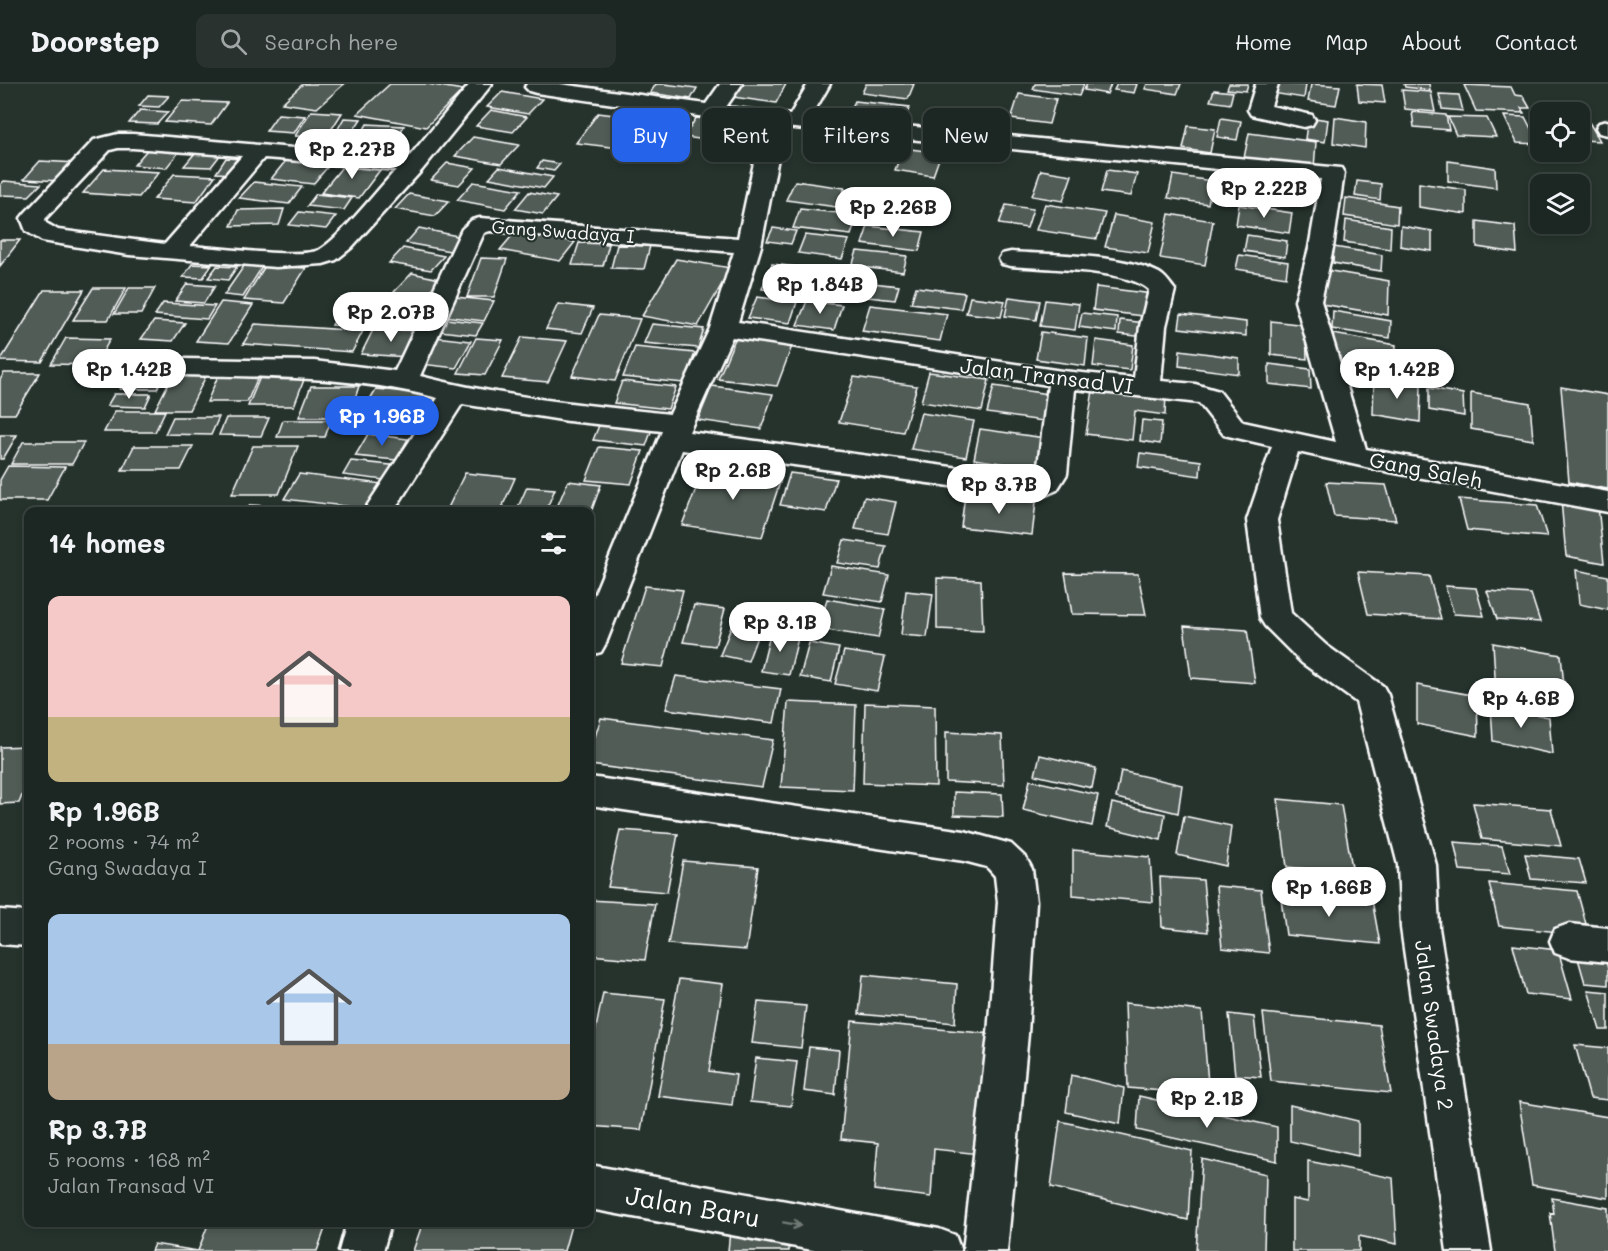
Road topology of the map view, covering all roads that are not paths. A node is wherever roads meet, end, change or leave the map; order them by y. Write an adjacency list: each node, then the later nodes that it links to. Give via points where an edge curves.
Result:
1 (481, 84): 13 (street)
2 (731, 84): 6 (street)
3 (819, 84): 10 (street)
4 (1267, 84): 8 (street, via 1259,110)
5 (530, 85): 7 (street)
6 (714, 108)
7 (702, 110)
8 (1304, 120)
9 (791, 121): 10 (street)
10 (797, 122): 25 (street, Gang Saleh, via 1333,173 1308,301)
11 (259, 150): 13 (street); 15 (street); 15 (street, via 110,142 102,145 33,218 34,226 51,236)
12 (767, 162): 14 (street)
13 (414, 165): 15 (street, via 327,255 300,261)
14 (749, 246): 17 (street); 20 (street, Gang Swadaya I, via 480,225 474,229)
15 (172, 251)
16 (1011, 259): 21 (street, via 1116,270 1156,282 1162,290 1153,326)
17 (723, 328): 19 (street, Jalan Transad VI); 23 (street)
18 (183, 367): 20 (street, via 314,369)
19 (1062, 379): 21 (street, Jalan Transad VI); 23 (street, via 1052,474 1039,488)
20 (404, 381): 22 (street)
21 (1147, 387): 24 (street, Jalan Transad VI, via 1209,396 1234,429)
22 (455, 394): 23 (street); 27 (street)
23 (676, 432): 28 (street)
24 (1288, 440): 25 (street, Jalan Transad VI); 39 (street, Jalan Swadaya 2, via 1262,520 1276,618 1314,654 1371,695 1417,865 1420,928)
25 (1354, 455): 26 (street, Gang Saleh)
26 (1608, 502)
27 (381, 507)
28 (594, 634)
29 (594, 792): 38 (street, via 964,846 998,855 1013,869 1017,902 1008,1034)
30 (0, 927): 31 (street)
31 (24, 929)
32 (1569, 941): 33 (street)
33 (1608, 945)
34 (594, 1188): 37 (street, Jalan Baru, one-way to 37)
35 (368, 1227): 36 (street)
36 (361, 1251)
37 (939, 1251)
38 (985, 1251)
39 (1468, 1251)

